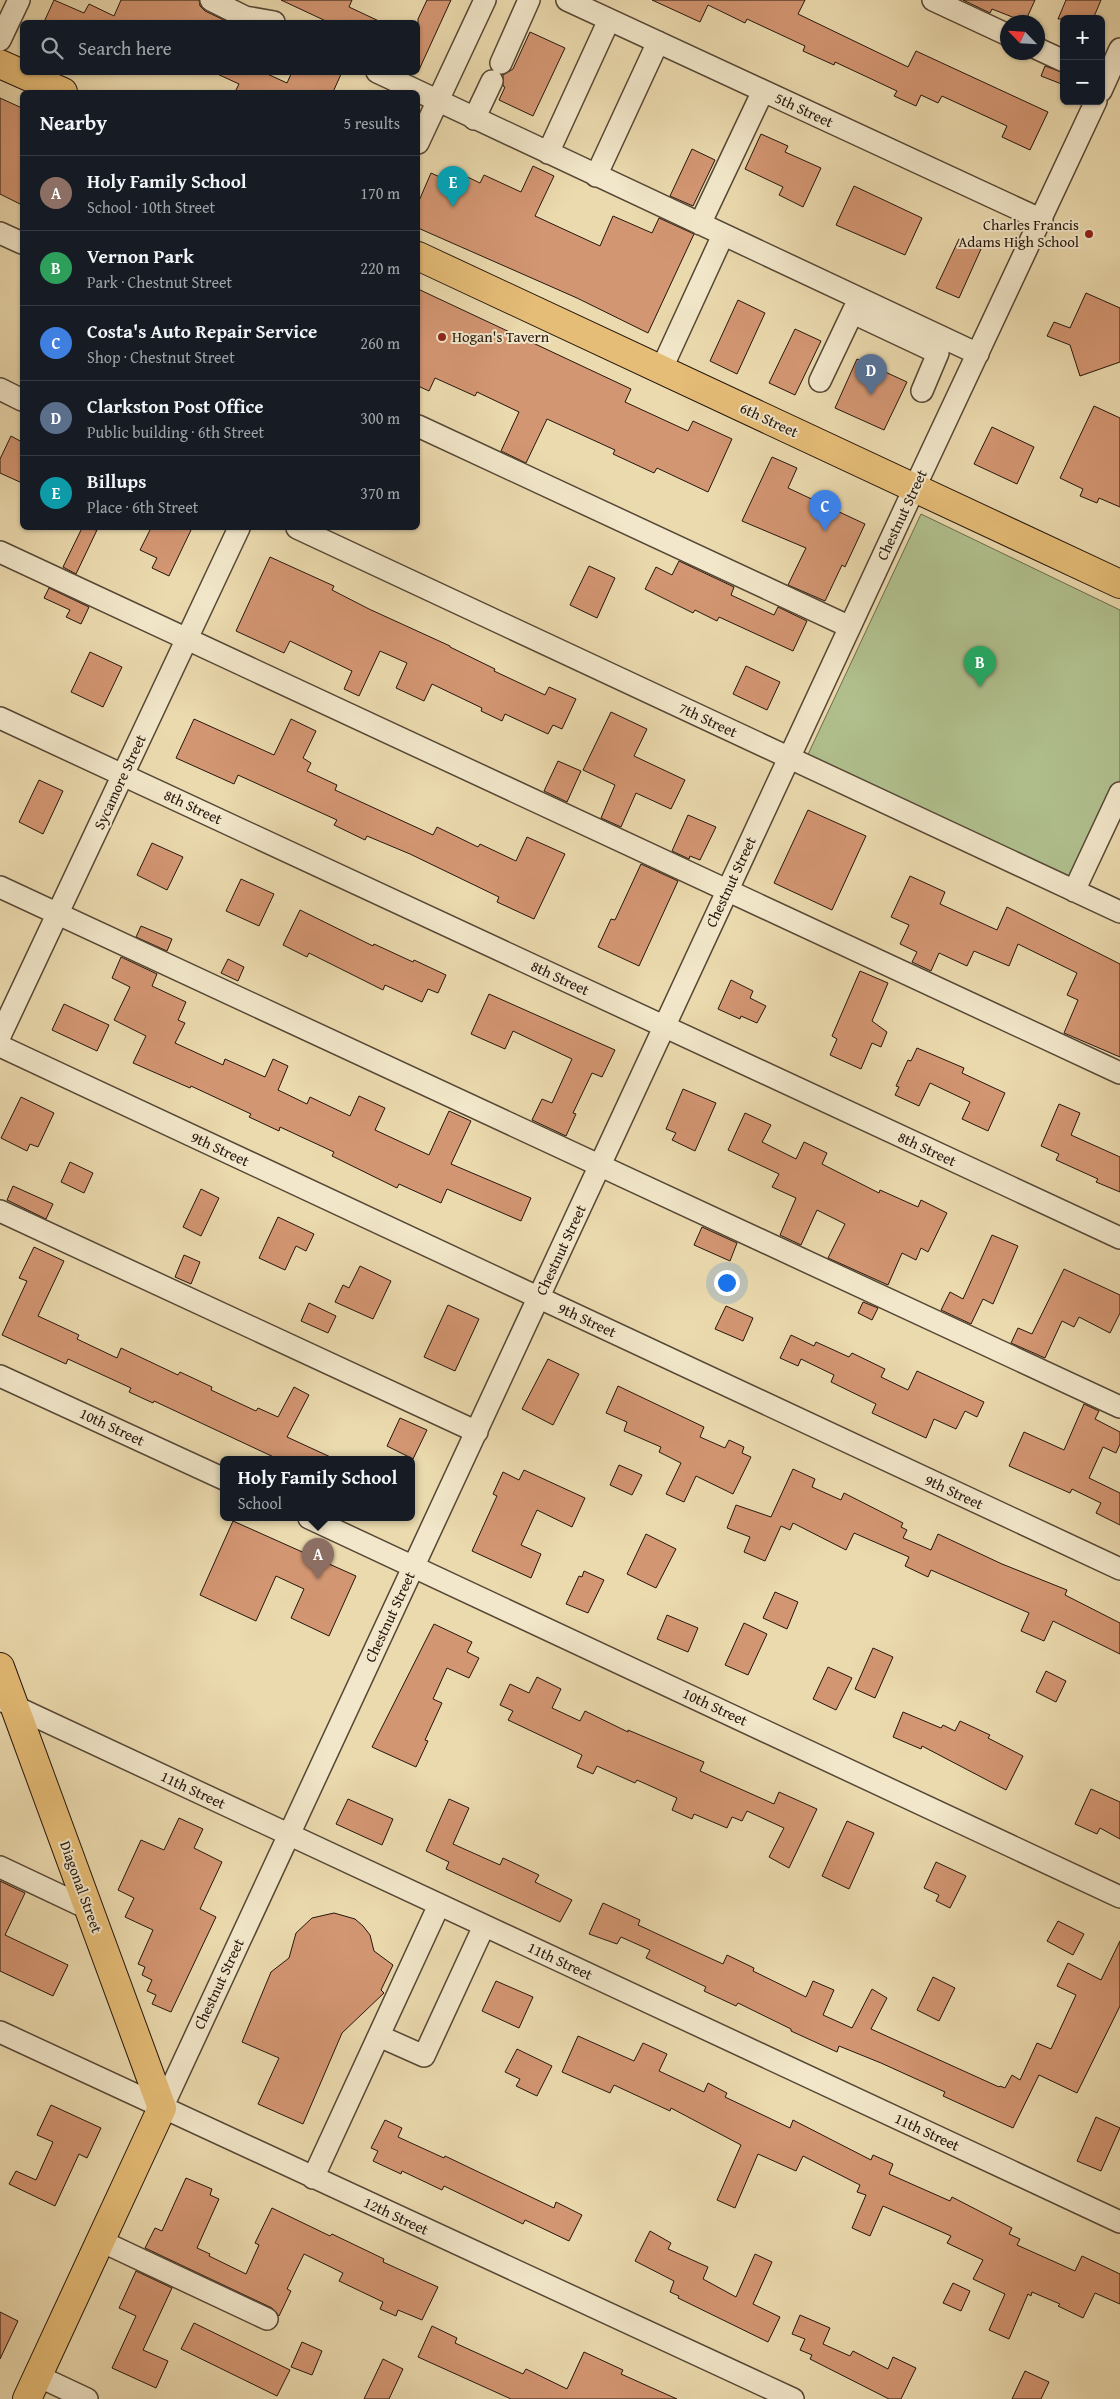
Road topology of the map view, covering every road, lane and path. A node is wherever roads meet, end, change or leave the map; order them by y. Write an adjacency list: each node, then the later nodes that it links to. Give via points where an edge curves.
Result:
1 (19, 0): 10 (street)
2 (211, 0): 7 (street, via 245,16)
3 (484, 0): 24 (street)
4 (529, 0): 26 (street)
5 (567, 0): 8 (street, 5th Street)
6 (933, 0): 9 (street)
7 (264, 20)
8 (609, 20): 11 (street, 5th Street); 28 (street)
9 (1000, 31)
10 (0, 40)
11 (658, 42): 22 (street, 5th Street); 29 (street)
12 (1120, 50): 19 (street)
13 (1045, 52): 14 (street)
14 (1062, 60)
15 (0, 64): 16 (main road)
16 (20, 73)
17 (25, 75): 20 (main road)
18 (383, 75): 21 (street)
19 (1105, 79)
20 (58, 90)
21 (413, 90)
22 (763, 91): 30 (street, 5th Street); 31 (street)
23 (420, 94): 24 (street)
24 (437, 102): 26 (street); 27 (street)
25 (1094, 105): 30 (street, Chestnut Street)
26 (474, 119): 28 (street)
27 (420, 139)
28 (548, 153): 29 (street)
29 (596, 176): 31 (street)
30 (1042, 220): 37 (street, Chestnut Street)
31 (700, 224): 33 (street)
32 (0, 233): 34 (street)
33 (723, 235): 36 (street); 39 (street)
34 (20, 242)
35 (420, 257): 39 (main road, 6th Street)
36 (856, 306): 37 (street); 38 (street, via 936,350); 41 (street)
37 (978, 354): 40 (street, Chestnut Street)
38 (935, 364): 40 (street); 43 (street)
39 (661, 370): 46 (main road, 6th Street)
40 (967, 378): 46 (street, Chestnut Street)
41 (820, 382)
42 (0, 389): 44 (street)
43 (922, 391)
44 (20, 399)
45 (420, 427): 51 (street)
46 (914, 489): 50 (main road, 6th Street); 51 (street, Chestnut Street)
47 (238, 530): 52 (street, Sycamore Street)
48 (301, 530): 54 (street, 7th Street)
49 (0, 552): 52 (street)
50 (1120, 584)
51 (850, 627): 54 (street, Chestnut Street)
52 (187, 638): 55 (street, Sycamore Street); 58 (street)
53 (0, 718): 55 (street, 8th Street)
54 (789, 758): 58 (street, Chestnut Street); 59 (street, 7th Street)
55 (124, 774): 61 (street, Sycamore Street); 62 (street, 8th Street)
56 (1120, 792): 59 (street)
57 (0, 887): 61 (street)
58 (728, 890): 62 (street, Chestnut Street); 65 (street)
59 (1074, 891): 60 (street, 7th Street)
60 (1120, 912)
61 (57, 915): 63 (street, Sycamore Street); 66 (street)
62 (664, 1026): 66 (street, Chestnut Street); 68 (street, 8th Street)
63 (0, 1036)
64 (0, 1046): 69 (street, 9th Street)
65 (1120, 1073)
66 (600, 1166): 69 (street, Chestnut Street); 71 (street)
67 (0, 1211): 72 (street)
68 (1120, 1238)
69 (539, 1298): 72 (street, Chestnut Street); 76 (street, 9th Street)
70 (0, 1376): 73 (street, 10th Street)
71 (1120, 1407)
72 (476, 1432): 75 (street, Chestnut Street)
73 (220, 1477)
74 (316, 1521): 75 (street, 10th Street)
75 (414, 1566): 79 (street, Chestnut Street); 81 (street, 10th Street)
76 (1120, 1569)
77 (0, 1667): 78 (main road, Diagonal Street)
78 (7, 1703): 79 (street, 11th Street); 83 (main road, Diagonal Street)
79 (288, 1835): 82 (street, 11th Street); 87 (street, Chestnut Street)
80 (0, 1868): 83 (street)
81 (1120, 1897)
82 (439, 1905): 84 (street, 11th Street); 86 (street)
83 (89, 1909): 87 (main road, Diagonal Street)
84 (484, 1926): 86 (street, via 424,2056); 89 (street, 11th Street)
85 (0, 2032): 87 (street, 12th Street)
86 (379, 2036): 88 (street)
87 (162, 2108): 88 (street, 12th Street); 90 (main road, Chestnut Street)
88 (314, 2178): 94 (street, 12th Street)
89 (1120, 2222)
90 (101, 2241): 91 (street); 92 (main road, Chestnut Street)
91 (267, 2318)
92 (32, 2387): 93 (street)
93 (87, 2399)
94 (793, 2399)

